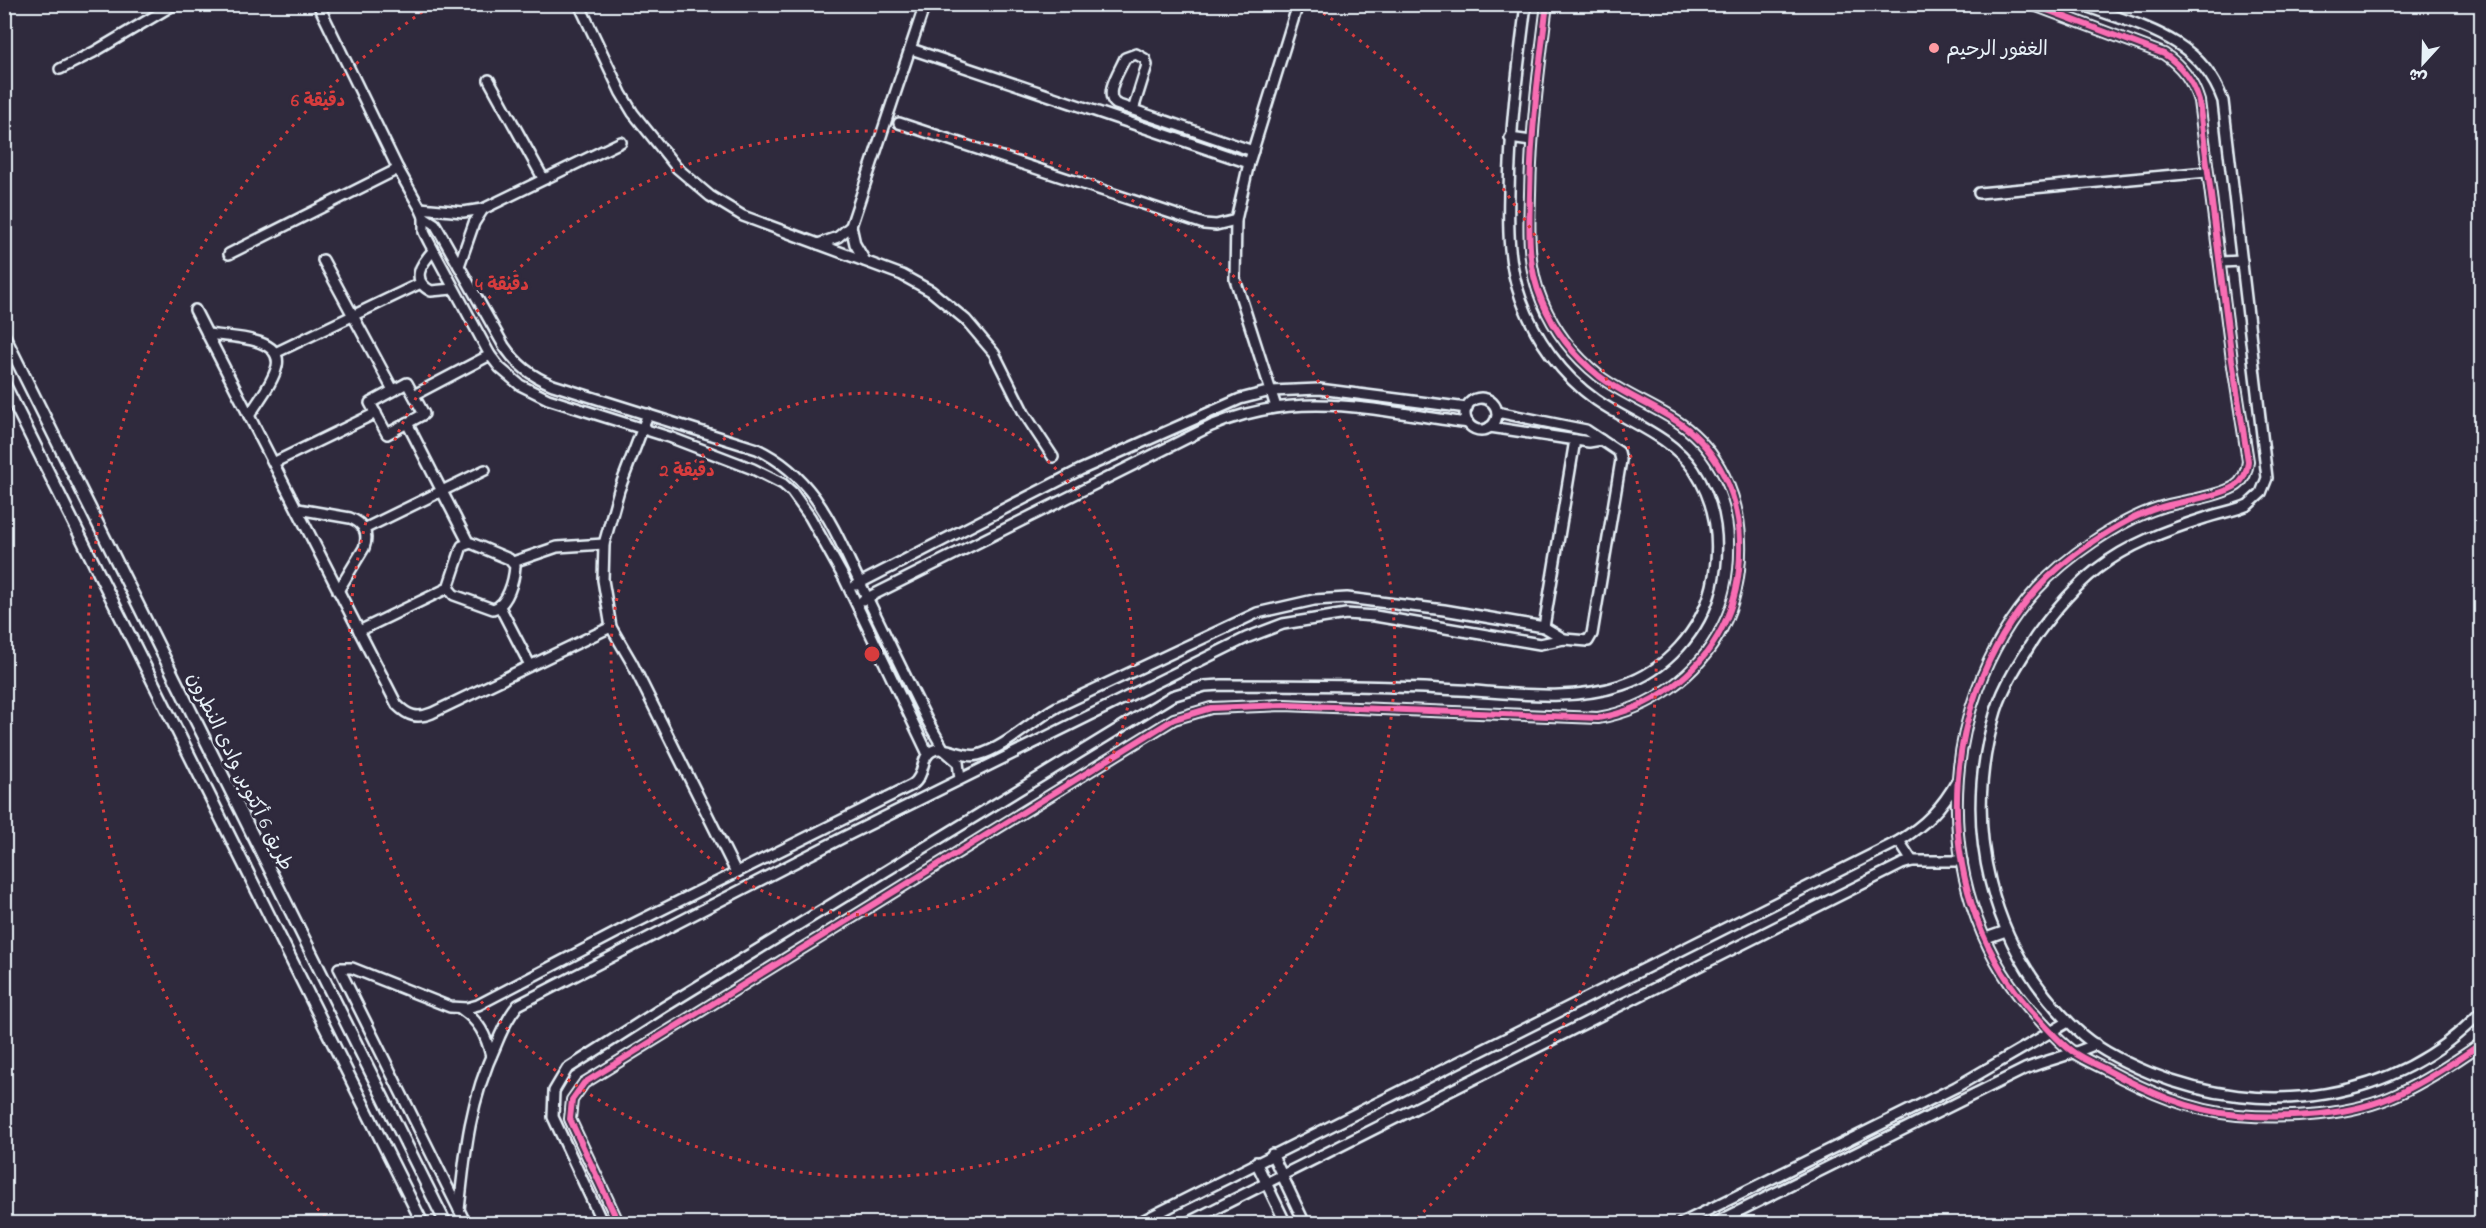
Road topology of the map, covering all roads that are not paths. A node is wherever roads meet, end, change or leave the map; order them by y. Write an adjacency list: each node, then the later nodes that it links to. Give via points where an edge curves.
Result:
1 (175, 4): 11 (street)
2 (318, 4): 22 (street)
3 (579, 4): 30 (street, via 627,103 677,168 727,208)
4 (925, 4): 10 (street)
5 (1298, 4): 20 (street)
6 (1526, 4): 14 (street)
7 (1548, 4): 15 (street)
8 (2031, 4): 23 (street, via 2164,54 2180,67 2199,102)
9 (2080, 4): 35 (street, via 2175,41 2209,70 2223,101)
10 (911, 49): 21 (street); 29 (street)
11 (60, 69)
12 (489, 80): 24 (street)
13 (1133, 110): 13 (street, via 1112,102 1110,94 1125,58 1136,54 1147,64); 20 (street)
14 (1512, 113): 15 (street); 17 (street)
15 (1533, 116): 18 (street)
16 (899, 123): 28 (street, via 1204,224)
17 (1510, 138): 18 (street); 97 (street, via 1509,249 1516,285 1537,334 1558,364 1596,400 1671,444 1684,456 1708,498 1716,529 1714,578 1704,610 1686,640 1648,674 1622,685 1584,693 1350,685 1205,686 1172,696)
18 (1531, 141): 98 (street, via 1529,244 1535,282 1552,322 1572,351 1600,377 1696,437 1717,462 1731,489 1740,530 1737,585 1726,620 1709,649 1683,678 1656,698 1622,713 1598,718 1284,705 1198,711 1173,719)
19 (621, 142): 24 (street)
20 (1253, 151): 21 (street)
21 (1249, 163): 28 (street)
22 (398, 169): 27 (street); 32 (street)
23 (2207, 172): 25 (street); 36 (street)
24 (543, 178): 26 (street)
25 (1979, 193)
26 (483, 209): 27 (street); 37 (street)
27 (422, 212): 31 (street, via 424,232); 37 (street, via 435,224)
28 (1236, 220): 48 (street, via 1235,279)
29 (851, 226): 30 (street, via 838,237); 34 (street)
30 (818, 244): 34 (street)
31 (433, 251): 38 (street, via 418,271); 39 (street)
32 (229, 254)
33 (323, 260): 41 (street)
34 (865, 261): 62 (street, via 917,283 966,320 1001,363 1024,413)
35 (2242, 261): 36 (street); 70 (street, via 2267,478 2248,505)
36 (2221, 262): 67 (street, via 2247,467 2234,488)
37 (459, 266): 54 (street, via 504,346 528,372 553,385)
38 (421, 283): 39 (street, via 431,291); 41 (street)
39 (453, 289): 45 (street)
40 (195, 310): 42 (street)
41 (353, 315): 44 (street); 47 (street)
42 (207, 334): 44 (street, via 261,342); 55 (street)
43 (4, 335): 131 (street, طريق 6 أكتوبر, وادى النطرون)
44 (275, 353): 55 (street, via 276,368)
45 (490, 355): 49 (street); 59 (street, via 510,378 537,395)
46 (4, 383): 130 (street, طريق 6 أكتوبر, وادى النطرون)
47 (393, 390): 49 (street, via 407,383); 53 (street, via 370,403)
48 (1271, 391): 50 (street); 51 (street, via 1327,390); 65 (street, via 1205,412)
49 (414, 395): 56 (street, via 424,414)
50 (1276, 407): 57 (street, via 1335,405); 68 (street, via 1211,426)
51 (1467, 408): 52 (street, via 1472,401 1485,399 1493,403); 57 (street)
52 (1497, 412): 58 (street); 61 (street, via 1586,430)
53 (376, 414): 56 (street, via 387,434); 63 (street)
54 (648, 414): 59 (street); 75 (street, via 740,443 783,462 821,507)
55 (249, 416): 63 (street)
56 (406, 423): 66 (street)
57 (1468, 423): 58 (street, via 1478,429)
58 (1490, 428): 60 (street)
59 (642, 430): 73 (street); 77 (street, via 736,462 783,484 806,510)
60 (1575, 440): 61 (street); 84 (street)
61 (1601, 440): 87 (street, via 1617,449 1621,460 1592,634 1584,643)
62 (1053, 457)
63 (275, 462): 69 (street)
64 (485, 470): 66 (street)
65 (1052, 484): 68 (street); 75 (street)
66 (441, 492): 71 (street); 72 (street)
67 (2199, 498): 70 (street); 96 (street, via 2145,513 2084,547 2037,589 2001,640 1974,697)
68 (1061, 501): 79 (street)
69 (298, 509): 71 (street, via 350,518); 78 (street)
70 (2207, 517): 106 (street, via 2145,539 2098,569 2056,608 2014,672 1996,709 1982,766 1981,821 1989,883)
71 (364, 529): 78 (street, via 364,548)
72 (468, 542): 74 (street); 76 (street, via 462,546)
73 (604, 544): 74 (street, via 557,546); 83 (street, via 603,580)
74 (513, 562): 81 (street, via 515,572)
75 (860, 582): 77 (street); 79 (street)
76 (448, 588): 81 (street, via 454,595 493,609); 86 (street)
77 (848, 588): 80 (street)
78 (338, 591): 86 (street)
79 (868, 598): 80 (street); 89 (street)
80 (855, 604): 90 (street)
81 (500, 607): 88 (street)
82 (1473, 615): 84 (street); 85 (street); 91 (street, via 1347,598 1279,606 1057,707)
83 (611, 627): 88 (street); 104 (street)
84 (1544, 627): 87 (street)
85 (1470, 631): 87 (street, via 1540,644); 92 (street, via 1354,615 1283,624 1246,638)
86 (359, 632): 88 (street, via 397,705 413,716 432,713)
87 (1564, 639)
88 (530, 665)
89 (928, 722): 90 (street); 93 (street)
90 (916, 728): 94 (street)
91 (1016, 734): 92 (street); 93 (street, via 974,756)
92 (1023, 747): 95 (street)
93 (944, 750): 94 (street); 95 (street, via 958,762)
94 (928, 754): 99 (street, via 916,782)
95 (960, 779): 100 (street)
96 (1958, 779): 101 (street, via 1936,813); 103 (street, via 1956,818)
97 (1016, 792): 98 (street); 133 (street, via 567,1069 554,1091 553,1117)
98 (1026, 810): 134 (street, via 584,1083 572,1100 570,1119)
99 (836, 823): 100 (street); 104 (street)
100 (844, 837): 109 (street)
101 (1899, 841): 102 (street); 125 (street)
102 (1912, 861): 103 (street); 127 (street)
103 (1962, 861): 108 (street, via 1965,883)
104 (736, 872): 105 (street)
105 (629, 926): 107 (street); 109 (street)
106 (2006, 931): 108 (street); 117 (street, via 2037,984)
107 (608, 937): 110 (street); 111 (street)
108 (1986, 938): 118 (street, via 2028,1008)
109 (638, 942): 110 (street)
110 (617, 953): 113 (street)
111 (558, 963): 112 (street); 113 (street)
112 (527, 979): 114 (street); 115 (street, via 478,1005)
113 (565, 979): 114 (street)
114 (535, 994): 122 (street, via 513,1011)
115 (461, 1009): 122 (street, via 478,1024); 129 (street, via 352,968 339,968)
116 (2481, 1011): 123 (street, via 2432,1053)
117 (2068, 1022): 118 (street); 120 (street)
118 (2051, 1032): 121 (street); 139 (street, via 1956,1087)
119 (2481, 1043): 124 (street, via 2444,1069)
120 (2096, 1044): 121 (street); 123 (street, via 2133,1066 2173,1082 2258,1099 2333,1093)
121 (2075, 1054): 124 (street, via 2152,1093 2230,1114 2308,1115); 140 (street, via 2025,1069)
122 (490, 1056): 129 (street, via 468,1129)
123 (2389, 1076): 124 (street)
124 (2395, 1095)
125 (1272, 1154): 126 (street); 127 (street)
126 (1256, 1162): 128 (street); 135 (street)
127 (1282, 1175): 128 (street); 138 (street)
128 (1266, 1183): 136 (street); 137 (street)
129 (459, 1210): 132 (street)
130 (423, 1224)
131 (446, 1224)
132 (466, 1224)
133 (603, 1224)
134 (619, 1224)
135 (1136, 1224)
136 (1185, 1224)
137 (1286, 1224)
138 (1305, 1224)
139 (1680, 1224)
140 (1713, 1224)

